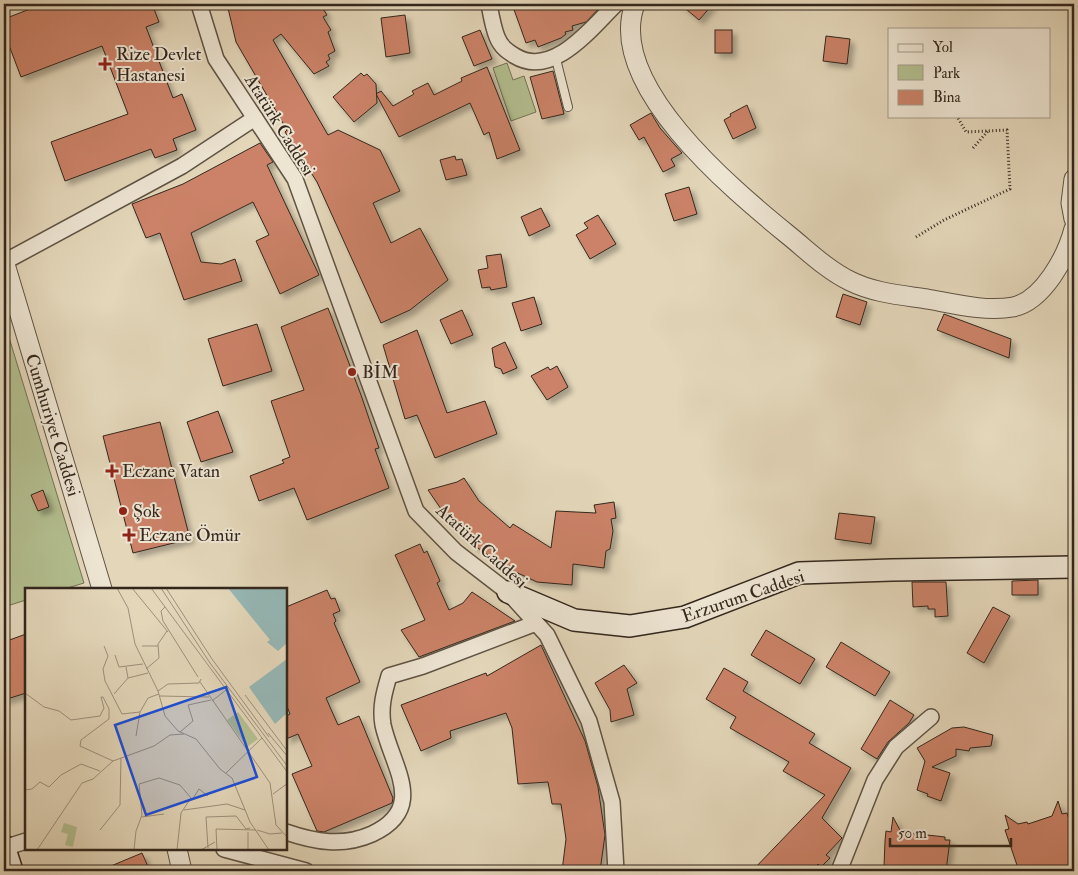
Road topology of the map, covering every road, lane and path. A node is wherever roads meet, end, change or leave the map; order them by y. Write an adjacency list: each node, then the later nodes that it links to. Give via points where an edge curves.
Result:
1 (199, 4): 7 (street, Atatürk Caddesi, via 216,59)
2 (488, 4): 5 (street, via 497,38 505,50 520,59 539,62)
3 (616, 4): 5 (street)
4 (635, 4): 13 (street, via 631,46 639,73 675,127 737,194 850,281 884,292 975,307 1014,306 1043,288 1070,246)
5 (556, 59): 6 (lane)
6 (568, 107)
7 (255, 118): 15 (street, via 182,166); 18 (street, Atatürk Caddesi, via 295,179 416,512 456,552)
8 (958, 118): 9 (path, via 966,132)
9 (988, 131): 10 (path); 14 (path, via 1007,130 1010,188)
10 (973, 148)
11 (1074, 179): 12 (street, via 1071,203)
12 (1074, 219)
13 (1074, 230)
14 (916, 237)
15 (4, 262): 17 (street, Cumhuriyet Caddesi)
16 (1074, 567): 18 (main road, Erzurum Caddesi, via 799,573 685,617 630,626 574,620)
17 (102, 588)
18 (508, 592): 19 (street, Atatürk Caddesi)
19 (536, 623): 21 (street, via 389,676 382,699 384,725 402,778 401,810 385,828 356,841 313,841); 29 (street, Atatürk Caddesi, via 547,634 589,722 612,802)
20 (931, 717): 30 (street, via 896,747 874,780)
21 (288, 833)
22 (25, 841): 23 (street)
23 (4, 847): 26 (main road)
24 (178, 850): 27 (street)
25 (228, 850): 28 (street)
26 (12, 871)
27 (182, 871)
28 (306, 871)
29 (616, 871)
30 (839, 871)

